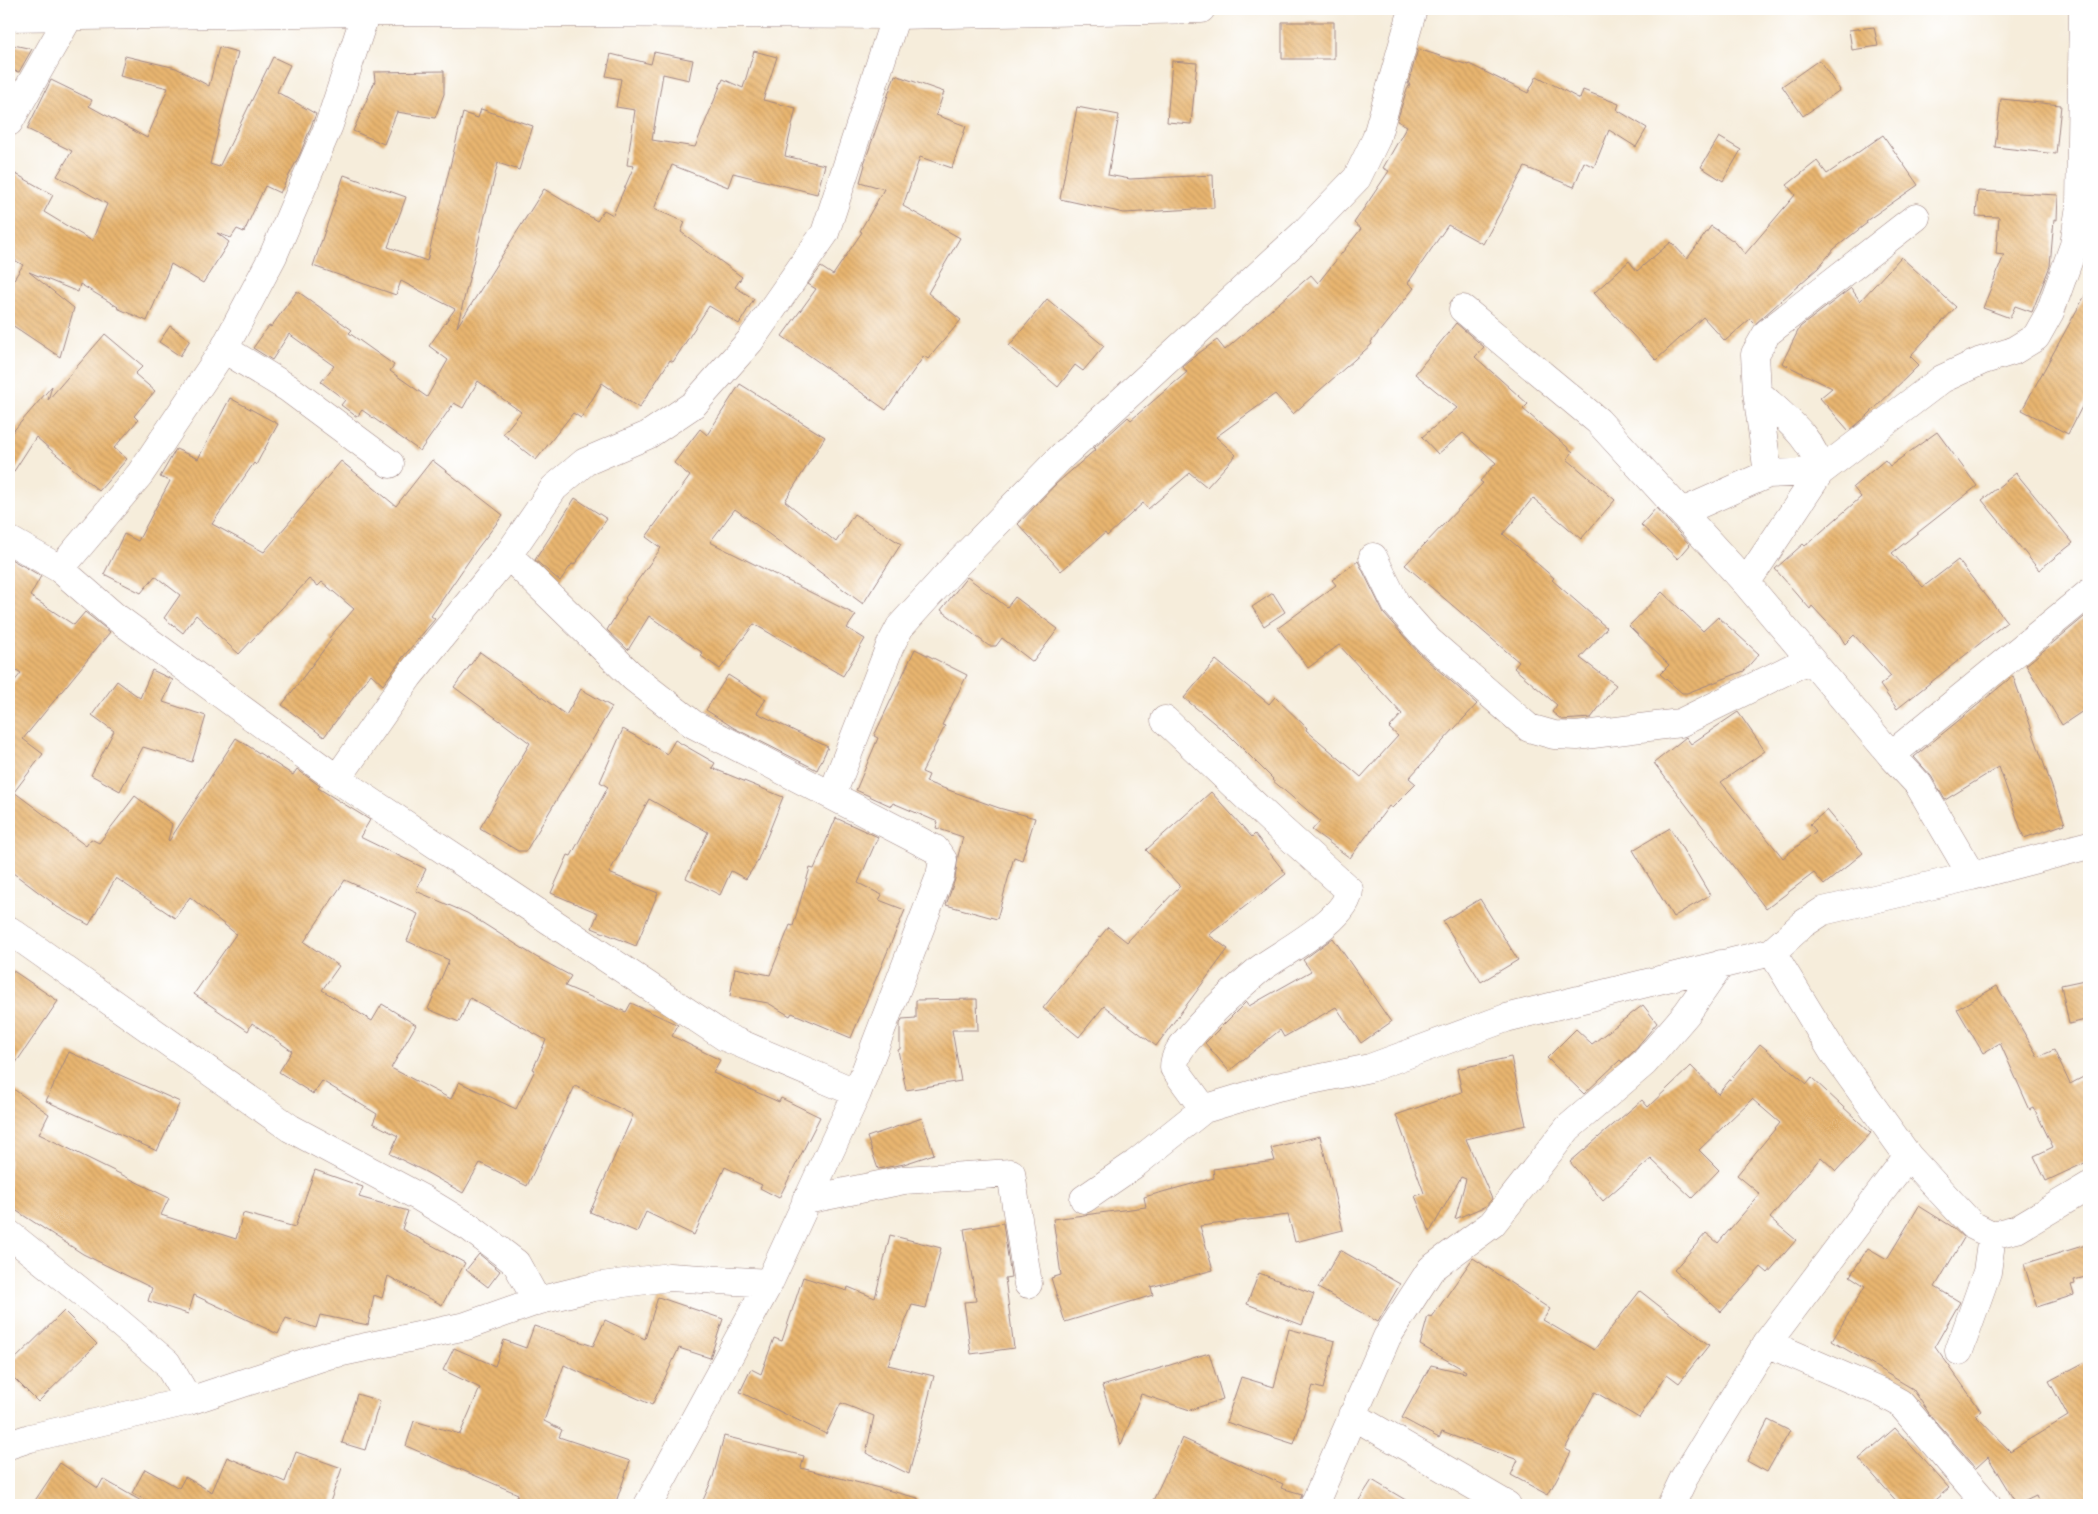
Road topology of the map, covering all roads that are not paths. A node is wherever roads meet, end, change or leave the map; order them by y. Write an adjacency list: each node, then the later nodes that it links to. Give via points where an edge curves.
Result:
1 (1202, 9): 5 (street)
2 (1413, 9): 30 (street, via 1376,139 1357,178 1303,234 1062,456 900,627)
3 (2083, 9): 11 (street)
4 (569, 11): 6 (street); 8 (street)
5 (948, 11): 8 (street)
6 (366, 12): 7 (street); 14 (street, via 329,125 273,256)
7 (70, 15): 9 (street); 10 (street)
8 (896, 15): 21 (street, via 825,233 750,341 694,404 648,435 585,462 554,488)
9 (9, 16)
10 (9, 122)
11 (2085, 209): 17 (street, via 2050,312 2036,337 2013,351 1942,379)
12 (1916, 217): 15 (street, via 1767,333 1755,354)
13 (1463, 309): 19 (street, via 1598,421)
14 (224, 349): 16 (street, via 288,388); 23 (street, via 140,474)
15 (1757, 392): 17 (street, via 1809,442 1818,458); 18 (street)
16 (390, 464)
17 (1820, 472): 18 (street); 24 (street)
18 (1768, 474): 19 (street)
19 (1682, 512): 24 (street)
20 (9, 540): 23 (street)
21 (508, 555): 29 (street, via 409,676); 30 (street, via 634,678 693,724)
22 (1372, 557): 26 (street, via 1396,604 1429,641 1529,728 1554,735 1577,736 1680,723)
23 (60, 569): 29 (street, via 113,615)
24 (1746, 583): 26 (street)
25 (2089, 593): 28 (street)
26 (1810, 658): 28 (street)
27 (1165, 720): 37 (street, via 1350,890 1346,904 1322,928 1261,969 1216,1006 1178,1051 1174,1068)
28 (1891, 755): 32 (street, via 1918,784)
29 (337, 779): 36 (street, via 725,1037)
30 (832, 795): 36 (street, via 936,849 943,860 940,876)
31 (2089, 845): 32 (street)
32 (1972, 876): 34 (street, via 1823,911)
33 (9, 930): 46 (street, via 290,1128 469,1227 516,1263)
34 (1772, 952): 35 (street); 38 (street, via 1833,1052)
35 (1721, 964): 37 (street, via 1506,1018 1370,1068 1277,1088); 50 (street, via 1687,1012 1644,1063 1568,1128 1492,1224 1431,1269 1387,1337)
36 (857, 1093): 40 (street)
37 (1204, 1109): 41 (street)
38 (1908, 1156): 43 (street, via 1972,1225); 47 (street)
39 (2089, 1186): 43 (street, via 2016,1229)
40 (806, 1200): 44 (street); 45 (street, via 904,1180 1011,1173)
41 (1084, 1200)
42 (9, 1234): 49 (street, via 167,1363)
43 (1992, 1235): 48 (street, via 1987,1272)
44 (769, 1283): 46 (street, via 668,1277 594,1287); 52 (street)
45 (1028, 1284)
46 (536, 1300): 49 (street, via 466,1326 328,1355)
47 (1767, 1343): 55 (street, via 1684,1478); 56 (street, via 1900,1403)
48 (1958, 1352)
49 (189, 1401): 51 (street)
50 (1352, 1415): 53 (street); 54 (street)
51 (9, 1445)
52 (648, 1505)
53 (1314, 1505)
54 (1507, 1505)
55 (1671, 1505)
56 (1987, 1505)

